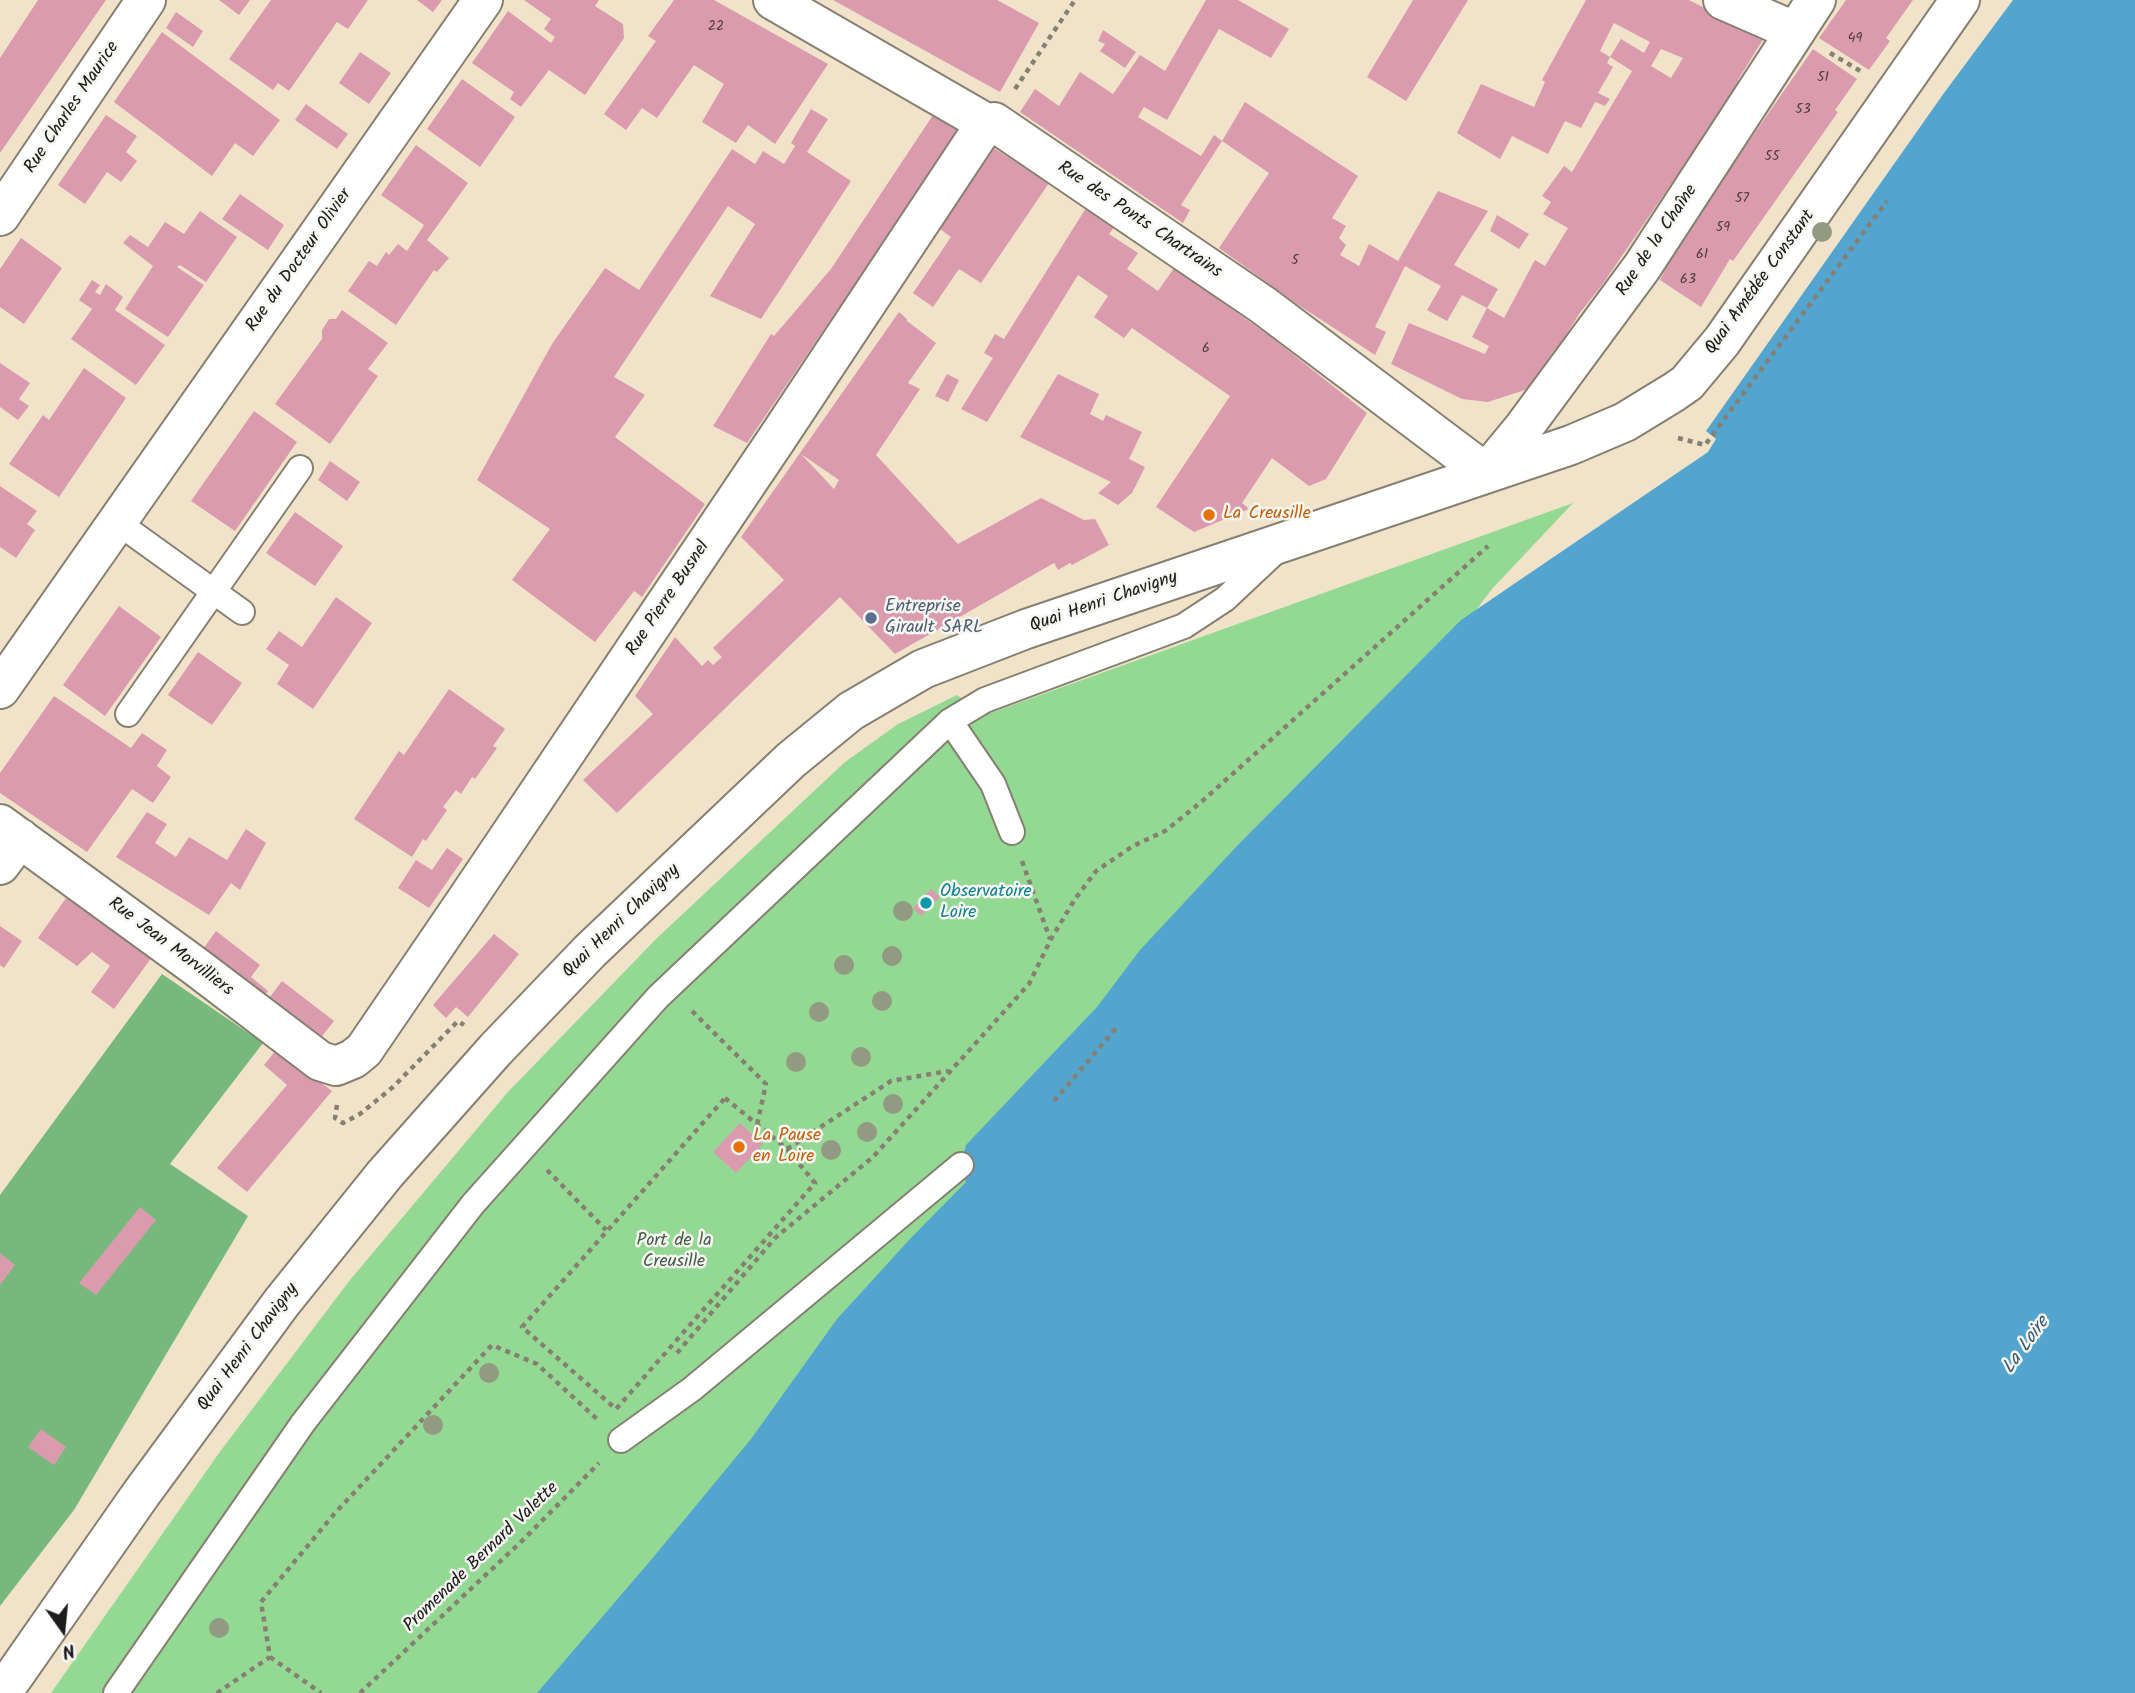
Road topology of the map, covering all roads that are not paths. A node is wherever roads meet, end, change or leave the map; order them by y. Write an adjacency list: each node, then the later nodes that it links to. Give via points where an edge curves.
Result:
1 (146, 0): 9 (street, Rue Charles Maurice)
2 (483, 0): 12 (street, Rue du Docteur Olivier)
3 (773, 0): 8 (street, Rue des Ponts Chartrains)
4 (1723, 0): 7 (street)
5 (1816, 0): 7 (street, Rue de la Chaîne)
6 (1960, 0): 11 (street, Quai Amédée Constant, via 1687,383 1625,422)
7 (1794, 31): 11 (street, Rue de la Chaîne, via 1642,267)
8 (990, 123): 11 (street, Rue des Ponts Chartrains, via 1263,305); 21 (street, Rue Pierre Busnel, via 378,1030 364,1049)
9 (0, 216)
10 (300, 468): 14 (lane)
11 (1486, 473): 13 (street, Quai Henri Chavigny)
12 (117, 522): 14 (lane); 16 (street, Rue du Docteur Olivier)
13 (1289, 540): 18 (lane, via 1226,598 1184,626 985,700); 24 (street, Quai Henri Chavigny, via 923,669 851,711 791,760 590,951 385,1174 282,1302)
14 (214, 592): 15 (lane); 17 (lane)
15 (242, 612)
16 (0, 689)
17 (128, 714)
18 (950, 722): 19 (lane, via 993,784); 25 (lane, via 657,997 473,1204 303,1423)
19 (1012, 832)
20 (7, 842): 21 (street, Rue Jean Morvilliers, via 195,966 320,1061)
21 (341, 1065)
22 (961, 1165): 23 (lane, via 692,1389)
23 (621, 1440)
24 (2, 1693)
25 (116, 1693)

